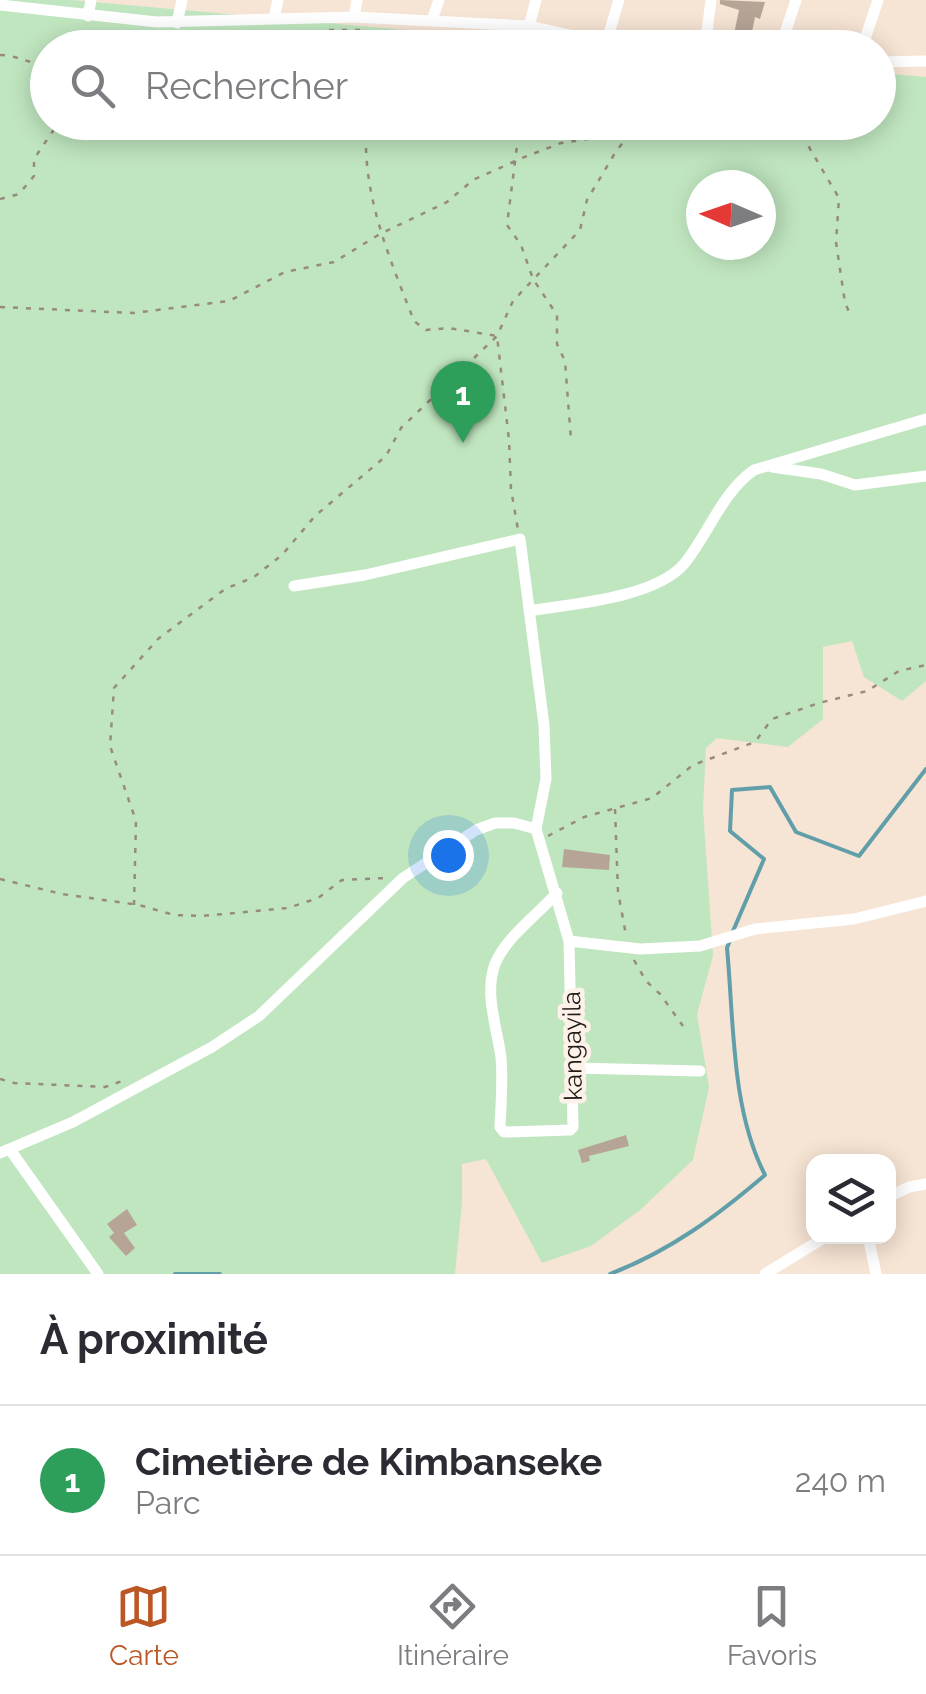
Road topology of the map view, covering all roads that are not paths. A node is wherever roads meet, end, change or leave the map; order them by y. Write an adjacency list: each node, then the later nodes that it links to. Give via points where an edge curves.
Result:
1 (91, 0): 12 (street)
2 (182, 0): 16 (street)
3 (278, 0): 14 (street)
4 (357, 0): 13 (street)
5 (439, 0): 15 (street)
6 (536, 0): 17 (street)
7 (619, 0): 19 (street)
8 (711, 0): 20 (street)
9 (796, 0): 21 (street)
10 (878, 0): 22 (street)
11 (0, 6): 12 (street)
12 (88, 16): 16 (street)
13 (354, 17): 14 (street); 15 (street)
14 (274, 18): 16 (street)
15 (432, 20): 17 (street)
16 (177, 23)
17 (529, 26): 18 (street)
18 (547, 30)
19 (610, 30)
20 (707, 30)
21 (786, 30)
22 (868, 30)
23 (926, 61): 24 (street)
24 (896, 62)
25 (926, 418): 26 (street)
26 (767, 466): 27 (street, via 855,485); 29 (street, via 745,476 682,567 666,577 611,597)
27 (926, 476)
28 (294, 586): 29 (street, kangayila, via 520,538)
29 (529, 611): 30 (street, kangayila, via 546,779)
30 (536, 829): 31 (street, kangayila); 36 (street, via 495,823 476,830 403,878 259,1016 166,1072)
31 (557, 894): 33 (street, kangayila); 34 (street, kangayila, via 495,964 502,1132 572,1129)
32 (926, 900): 33 (street, via 700,946)
33 (570, 941): 34 (street, kangayila)
34 (574, 1068): 35 (street)
35 (700, 1071)
36 (5, 1152): 42 (street)
37 (926, 1184): 38 (street)
38 (896, 1193)
39 (815, 1244): 41 (street)
40 (870, 1244): 43 (street)
41 (770, 1273)
42 (98, 1274)
43 (876, 1274)

